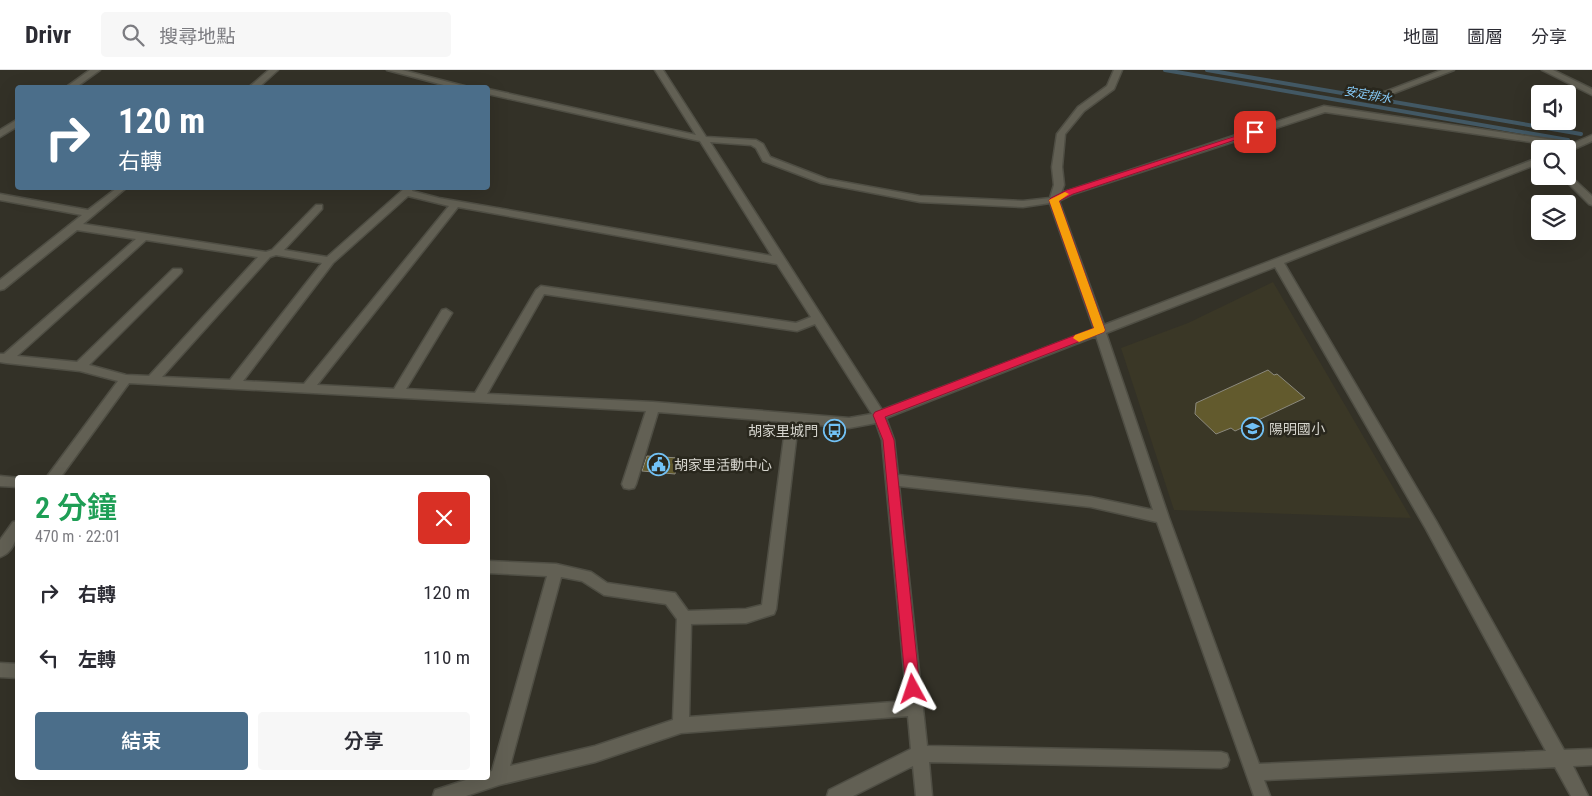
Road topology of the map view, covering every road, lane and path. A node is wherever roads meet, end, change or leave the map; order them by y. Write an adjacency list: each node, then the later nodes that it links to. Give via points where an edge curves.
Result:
1 (96, 70): 8 (street)
2 (274, 70): 9 (street)
3 (391, 70): 10 (street)
4 (659, 70): 17 (street)
5 (1118, 70): 25 (street, via 1112,87 1081,109 1061,134 1057,167 1059,185)
6 (1450, 70): 13 (street)
7 (1546, 70): 12 (street)
8 (74, 85)
9 (256, 85)
10 (455, 85)
11 (490, 92): 17 (street)
12 (1592, 92)
13 (1378, 96)
14 (15, 124): 15 (street)
15 (0, 134)
16 (1592, 138): 19 (street)
17 (702, 140): 25 (street, via 753,142 760,146 766,159 824,181 886,194 920,199 1023,204); 35 (street)
18 (1531, 142): 25 (street, via 1324,109)
19 (1576, 146)
20 (1531, 163): 34 (street)
21 (1575, 185): 26 (street)
22 (119, 190): 29 (street)
23 (407, 190): 27 (street); 33 (street)
24 (0, 196): 29 (street)
25 (1054, 200): 40 (street)
26 (1592, 202)
27 (456, 204): 35 (street); 46 (street)
28 (319, 207): 32 (street)
29 (88, 213): 30 (street)
30 (73, 226): 31 (street); 37 (street)
31 (145, 236): 32 (street); 41 (street)
32 (271, 253): 33 (street); 44 (street)
33 (328, 261): 45 (street)
34 (1277, 261): 40 (street); 69 (street, via 1430,525)
35 (780, 262): 39 (street)
36 (177, 272): 42 (street)
37 (0, 286)
38 (446, 313): 47 (street)
39 (818, 319): 48 (street, via 797,328 541,290); 50 (street)
40 (1100, 330): 50 (street); 57 (street)
41 (3, 358): 42 (street)
42 (80, 367): 43 (street)
43 (126, 379): 44 (street); 52 (street)
44 (153, 379): 45 (street)
45 (234, 384): 46 (street)
46 (307, 389): 47 (street)
47 (397, 394): 48 (street)
48 (478, 398): 49 (street)
49 (653, 407): 51 (street); 56 (street)
50 (879, 415): 51 (street, via 867,421 849,423); 53 (street, via 888,440)
51 (792, 420): 62 (street, via 769,609 746,616)
52 (54, 475)
53 (893, 480): 57 (street, via 1091,502); 65 (street)
54 (0, 481): 55 (street)
55 (15, 482)
56 (629, 484)
57 (1162, 518): 71 (street)
58 (11, 534): 59 (street)
59 (0, 551)
60 (490, 567): 61 (street)
61 (556, 570): 62 (street, via 586,576 604,589 670,598); 72 (street)
62 (684, 618): 66 (street)
63 (0, 670): 64 (street)
64 (15, 671)
65 (915, 708): 66 (street); 67 (street)
66 (681, 725): 72 (street, via 596,754)
67 (919, 754): 70 (street); 76 (street); 77 (street)
68 (1592, 757): 69 (street)
69 (1559, 758): 71 (street); 79 (street)
70 (1221, 760)
71 (1254, 772): 78 (street)
72 (499, 777): 73 (street)
73 (490, 780)
74 (490, 780): 75 (street)
75 (440, 796)
76 (835, 796)
77 (924, 796)
78 (1262, 796)
79 (1580, 796)

